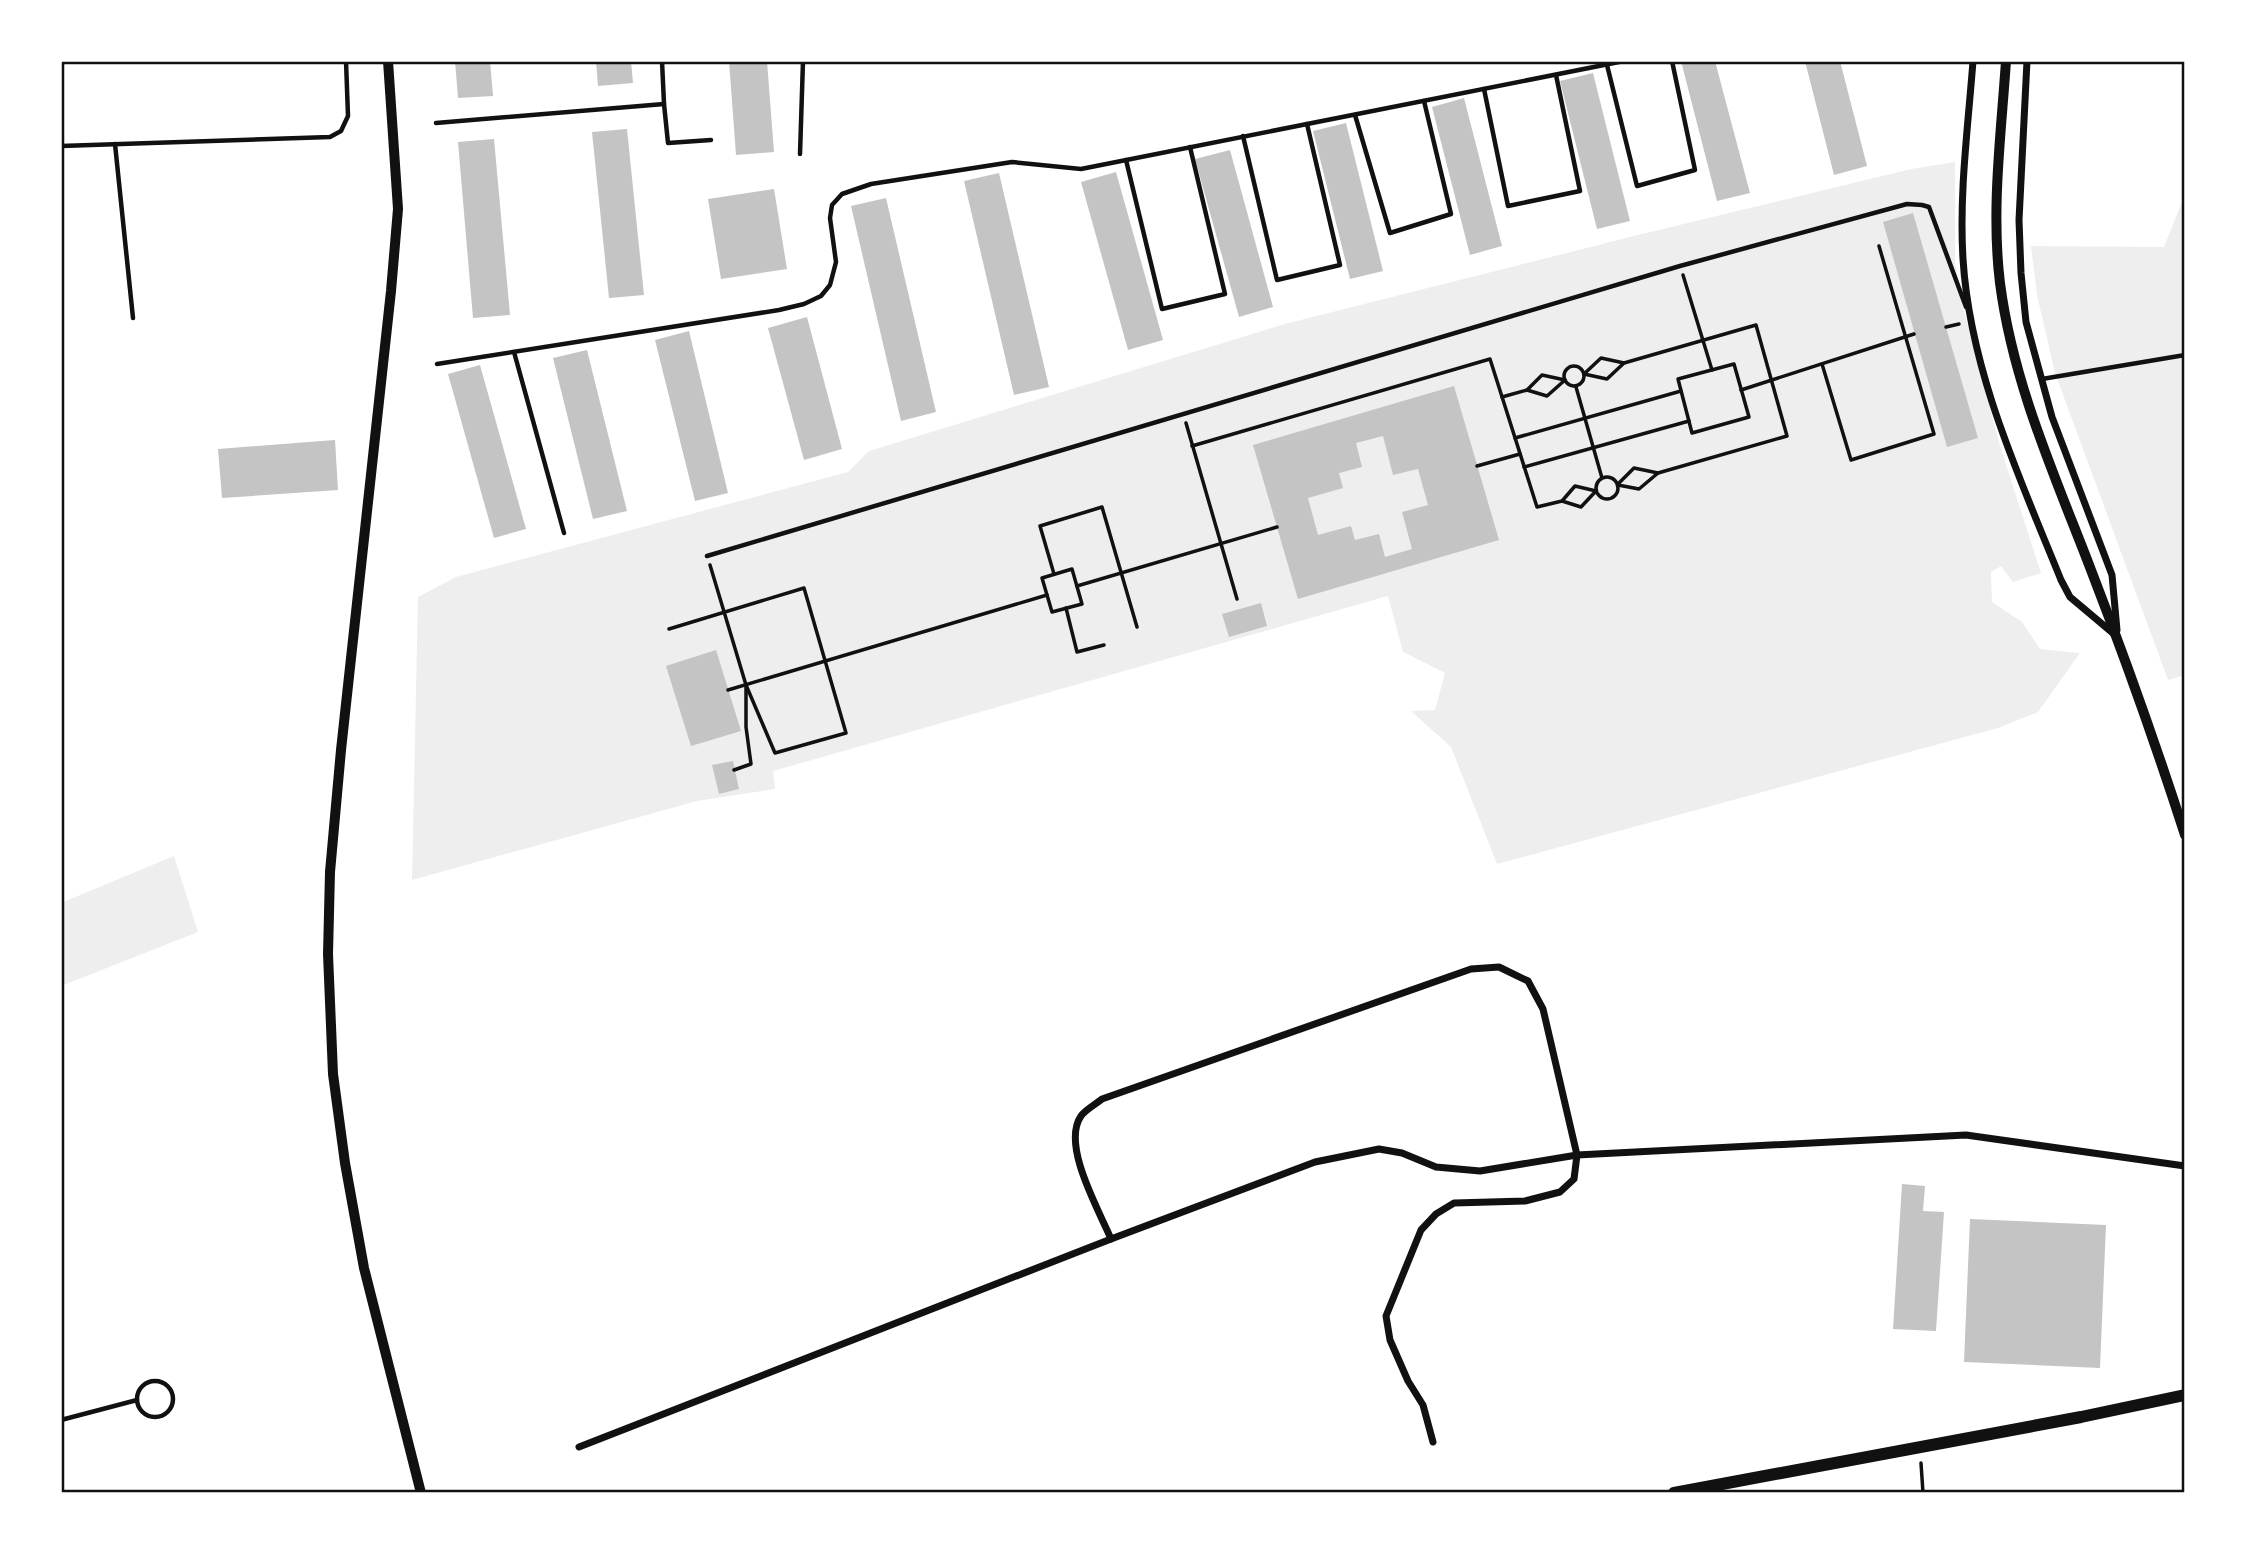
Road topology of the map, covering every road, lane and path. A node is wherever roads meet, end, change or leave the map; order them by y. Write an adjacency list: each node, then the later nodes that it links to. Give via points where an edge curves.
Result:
1 (346, 61): 20 (lane, via 348,116 341,131 330,137)
2 (388, 61): 90 (street, via 398,209 341,750 328,954 333,1074 345,1163 364,1268)
3 (662, 61): 14 (lane)
4 (803, 61): 23 (lane)
5 (1624, 61): 10 (lane)
6 (1672, 61): 10 (lane, via 1696,170 1637,186)
7 (1973, 61): 28 (street, via 1962,199)
8 (2007, 61): 74 (street, via 1997,239 2008,332 2038,434)
9 (2027, 61): 39 (street, via 2018,220 2026,322)
10 (1607, 65): 11 (lane)
11 (1556, 75): 12 (lane); 12 (lane, via 1580,191 1508,206)
12 (1484, 89): 13 (lane)
13 (1424, 101): 15 (lane); 15 (lane, via 1451,214 1390,233)
14 (664, 104): 16 (lane); 19 (lane, via 668,143)
15 (1355, 115): 17 (lane)
16 (436, 122)
17 (1307, 124): 18 (lane); 18 (lane, via 1340,265 1277,280)
18 (1244, 136): 22 (lane)
19 (711, 141)
20 (115, 144): 21 (lane); 27 (lane)
21 (61, 146)
22 (1190, 147): 24 (lane); 24 (lane, via 1225,294 1163,309)
23 (800, 154)
24 (1126, 160): 32 (lane, via 1081,169 1012,162 871,184 842,194 832,205 834,275 821,296 804,304)
25 (1879, 246): 30 (path)
26 (1680, 266): 28 (lane, via 1907,204 1922,205 1929,207); 31 (path); 47 (lane)
27 (133, 318)
28 (1971, 321): 74 (street, via 2006,443 2060,580 2070,597)
29 (1914, 334): 30 (path)
30 (1906, 337): 36 (path); 36 (path, via 1934,434 1851,460)
31 (1703, 340): 34 (path); 37 (path); 41 (path, via 1756,325)
32 (514, 352): 35 (lane); 62 (lane)
33 (2185, 355): 39 (lane)
34 (1623, 363): 38 (path, via 1601,358); 38 (path, via 1607,379)
35 (437, 364)
36 (1822, 364): 41 (path)
37 (1712, 370): 44 (path, via 1734,364); 45 (path, via 1678,379)
38 (1584, 374): 40 (path, via 1578,366 1571,366 1564,373); 42 (path, via 1582,384)
39 (2041, 379): 74 (street, via 2112,575)
40 (1565, 380): 42 (path); 43 (path, via 1542,375); 43 (path, via 1547,396)
41 (1771, 380): 44 (path); 56 (path, via 1787,436)
42 (1576, 387): 48 (path)
43 (1527, 390): 46 (path)
44 (1741, 390): 49 (path, via 1749,417 1692,433)
45 (1681, 391): 48 (path); 49 (path)
46 (1502, 397): 50 (path); 51 (path, via 1490,359)
47 (1183, 414): 51 (path); 64 (lane)
48 (1585, 419): 50 (path); 52 (path)
49 (1689, 421): 52 (path)
50 (1515, 438): 53 (path)
51 (1192, 446): 63 (path)
52 (1594, 448): 55 (path); 57 (path)
53 (1520, 454): 54 (path); 55 (path)
54 (1477, 466)
55 (1524, 467): 60 (path, via 1537,507)
56 (1658, 473): 58 (path, via 1639,489); 58 (path, via 1634,468)
57 (1602, 478): 58 (path); 59 (path)
58 (1618, 485): 59 (path, via 1610,499)
59 (1596, 491): 60 (path, via 1575,486); 60 (path, via 1581,507)
60 (1562, 501)
61 (1277, 527): 63 (path)
62 (564, 533)
63 (1221, 543): 65 (path); 69 (path)
64 (707, 556): 71 (path)
65 (1121, 573): 66 (path, via 1102,507 1040,526); 67 (path); 72 (path)
66 (1054, 574): 67 (path, via 1072,569); 68 (path, via 1042,578)
67 (1077, 586): 70 (path, via 1082,604)
68 (1047, 594): 70 (path, via 1052,612); 76 (path)
69 (1237, 599)
70 (1066, 608): 75 (path, via 1077,652)
71 (724, 612): 73 (path); 76 (path, via 803,588); 77 (path)
72 (1137, 627)
73 (669, 629)
74 (2117, 637): 80 (street)
75 (1104, 645)
76 (825, 661): 77 (path); 77 (path, via 846,733 775,753)
77 (746, 685): 78 (path); 79 (path, via 751,764)
78 (728, 690)
79 (734, 769)
80 (2185, 835)
81 (1577, 1155): 82 (street, via 1966,1135); 83 (street, via 1480,1171 1436,1167 1379,1149 1315,1162); 83 (street, via 1542,1009 1528,981 1499,967 1471,969 1102,1099 1081,1116 1074,1135 1077,1158); 87 (street, via 1574,1179 1560,1192 1525,1201 1454,1203 1420,1230 1386,1317 1390,1340 1423,1405)
82 (2185, 1166)
83 (1111, 1239): 88 (street)
84 (2185, 1395): 89 (main road)
85 (137, 1400): 85 (lane, via 142,1411 158,1416 172,1407 173,1395 167,1385 156,1380 144,1384); 86 (lane)
86 (61, 1420)
87 (1433, 1442)
88 (579, 1447)
89 (1919, 1447): 91 (main road); 92 (path)
90 (421, 1493)
91 (1674, 1493)
92 (1923, 1493)

